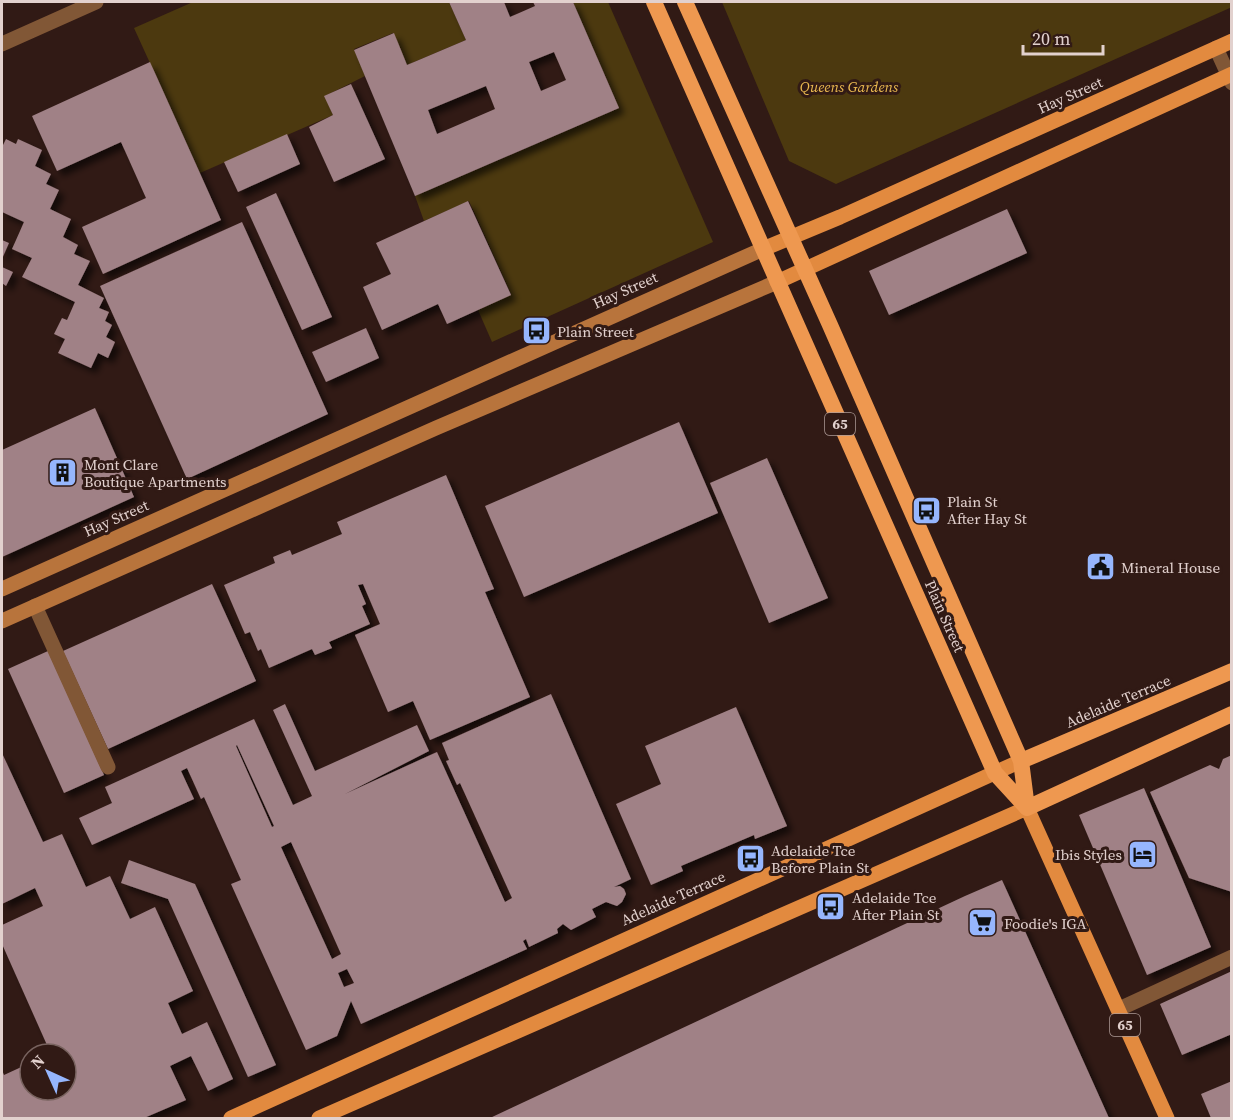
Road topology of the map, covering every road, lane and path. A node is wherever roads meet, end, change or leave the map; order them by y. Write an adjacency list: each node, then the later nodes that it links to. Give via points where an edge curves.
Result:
1 (96, 2): 5 (street)
2 (654, 2): 9 (highway, Plain Street / 65)
3 (685, 2): 8 (highway, Plain Street / 65)
4 (1232, 41): 6 (main road, Hay Street)
5 (2, 44)
6 (1216, 48): 7 (street); 8 (main road, Hay Street)
7 (1230, 78): 10 (main road)
8 (790, 237): 9 (main road, Hay Street); 10 (highway, Plain Street / 65)
9 (763, 249): 11 (highway, Plain Street / 65); 12 (main road, Hay Street)
10 (805, 270): 11 (main road); 17 (highway, Plain Street / 65)
11 (777, 282): 13 (main road); 19 (highway, Plain Street / 65)
12 (2, 589)
13 (35, 606): 14 (main road); 18 (street)
14 (2, 621)
15 (1232, 671): 17 (highway, Adelaide Terrace)
16 (1232, 714): 20 (highway)
17 (1021, 761): 19 (main road, Adelaide Terrace); 20 (highway, Plain Street / 65)
18 (108, 766)
19 (995, 773): 20 (highway, Plain Street / 65); 23 (main road, Adelaide Terrace)
20 (1027, 808): 22 (main road, Plain Street / 65); 24 (main road)
21 (1232, 957): 22 (street)
22 (1119, 1009): 25 (main road, Plain Street / 65)
23 (231, 1119)
24 (319, 1119)
25 (1167, 1119)

